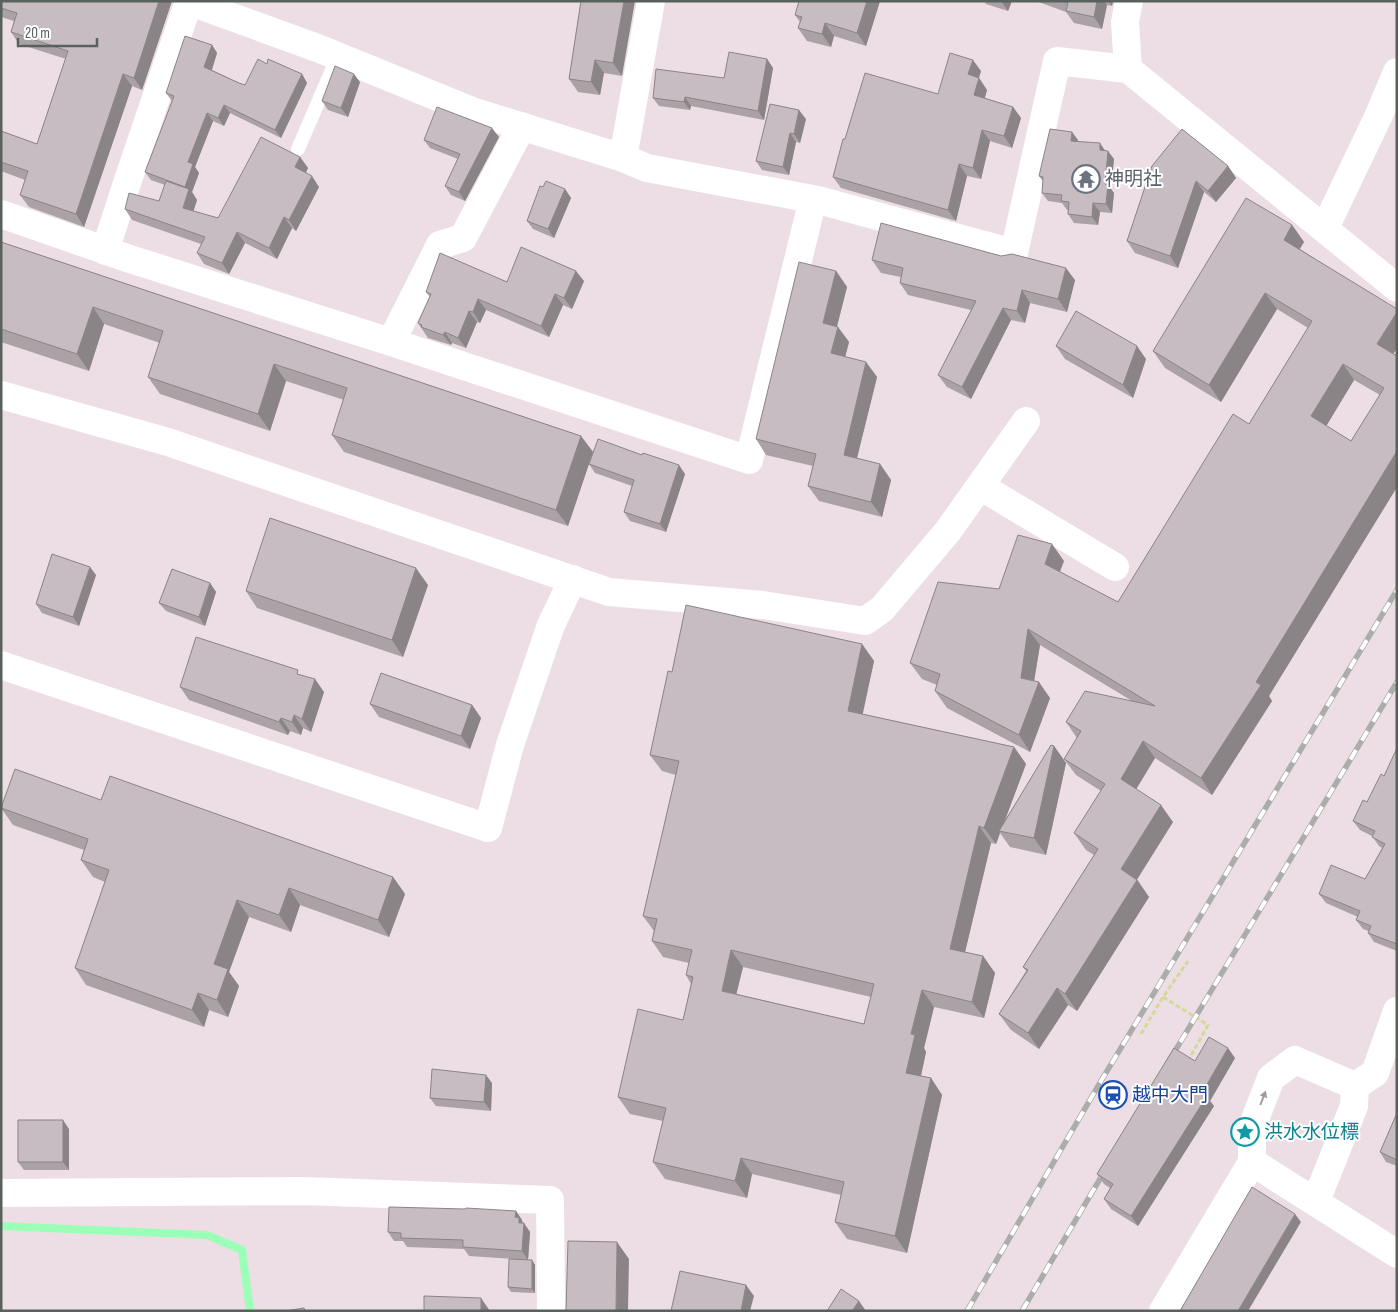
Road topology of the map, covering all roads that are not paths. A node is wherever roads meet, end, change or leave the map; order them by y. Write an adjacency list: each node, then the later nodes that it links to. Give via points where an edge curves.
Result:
1 (188, 1): 4 (street); 13 (street)
2 (651, 1): 9 (street)
3 (1129, 1): 5 (street, via 1125,22)
4 (338, 56): 7 (street, via 472,111); 8 (lane)
5 (1128, 69): 10 (street, via 1057,61 1014,253); 12 (street)
6 (1397, 72): 12 (street)
7 (522, 126): 9 (street); 15 (street, via 463,238 440,245)
8 (298, 149)
9 (623, 158): 10 (street, via 646,168)
10 (813, 198): 15 (street, via 749,460)
11 (1, 214): 13 (street)
12 (1325, 228): 14 (street)
13 (105, 251): 15 (street)
14 (1397, 288)
15 (391, 342)
16 (1, 395): 20 (street, via 168,442)
17 (1026, 421): 18 (street)
18 (980, 486): 19 (street); 20 (street, via 948,531 882,610 865,621 762,605 609,592)
19 (1115, 567)
20 (573, 579): 21 (street, via 551,624 510,745 488,828)
21 (1, 665)
22 (1397, 1011): 23 (street, via 1375,1073)
23 (1355, 1086): 24 (street, one-way to 23, via 1252,1127 1271,1078 1296,1060); 26 (street, via 1354,1106)
24 (1252, 1162): 26 (street); 29 (street)
25 (1, 1193): 28 (street, via 304,1191 550,1200)
26 (1316, 1202): 27 (street)
27 (1397, 1254)
28 (551, 1311)
29 (1163, 1311)

